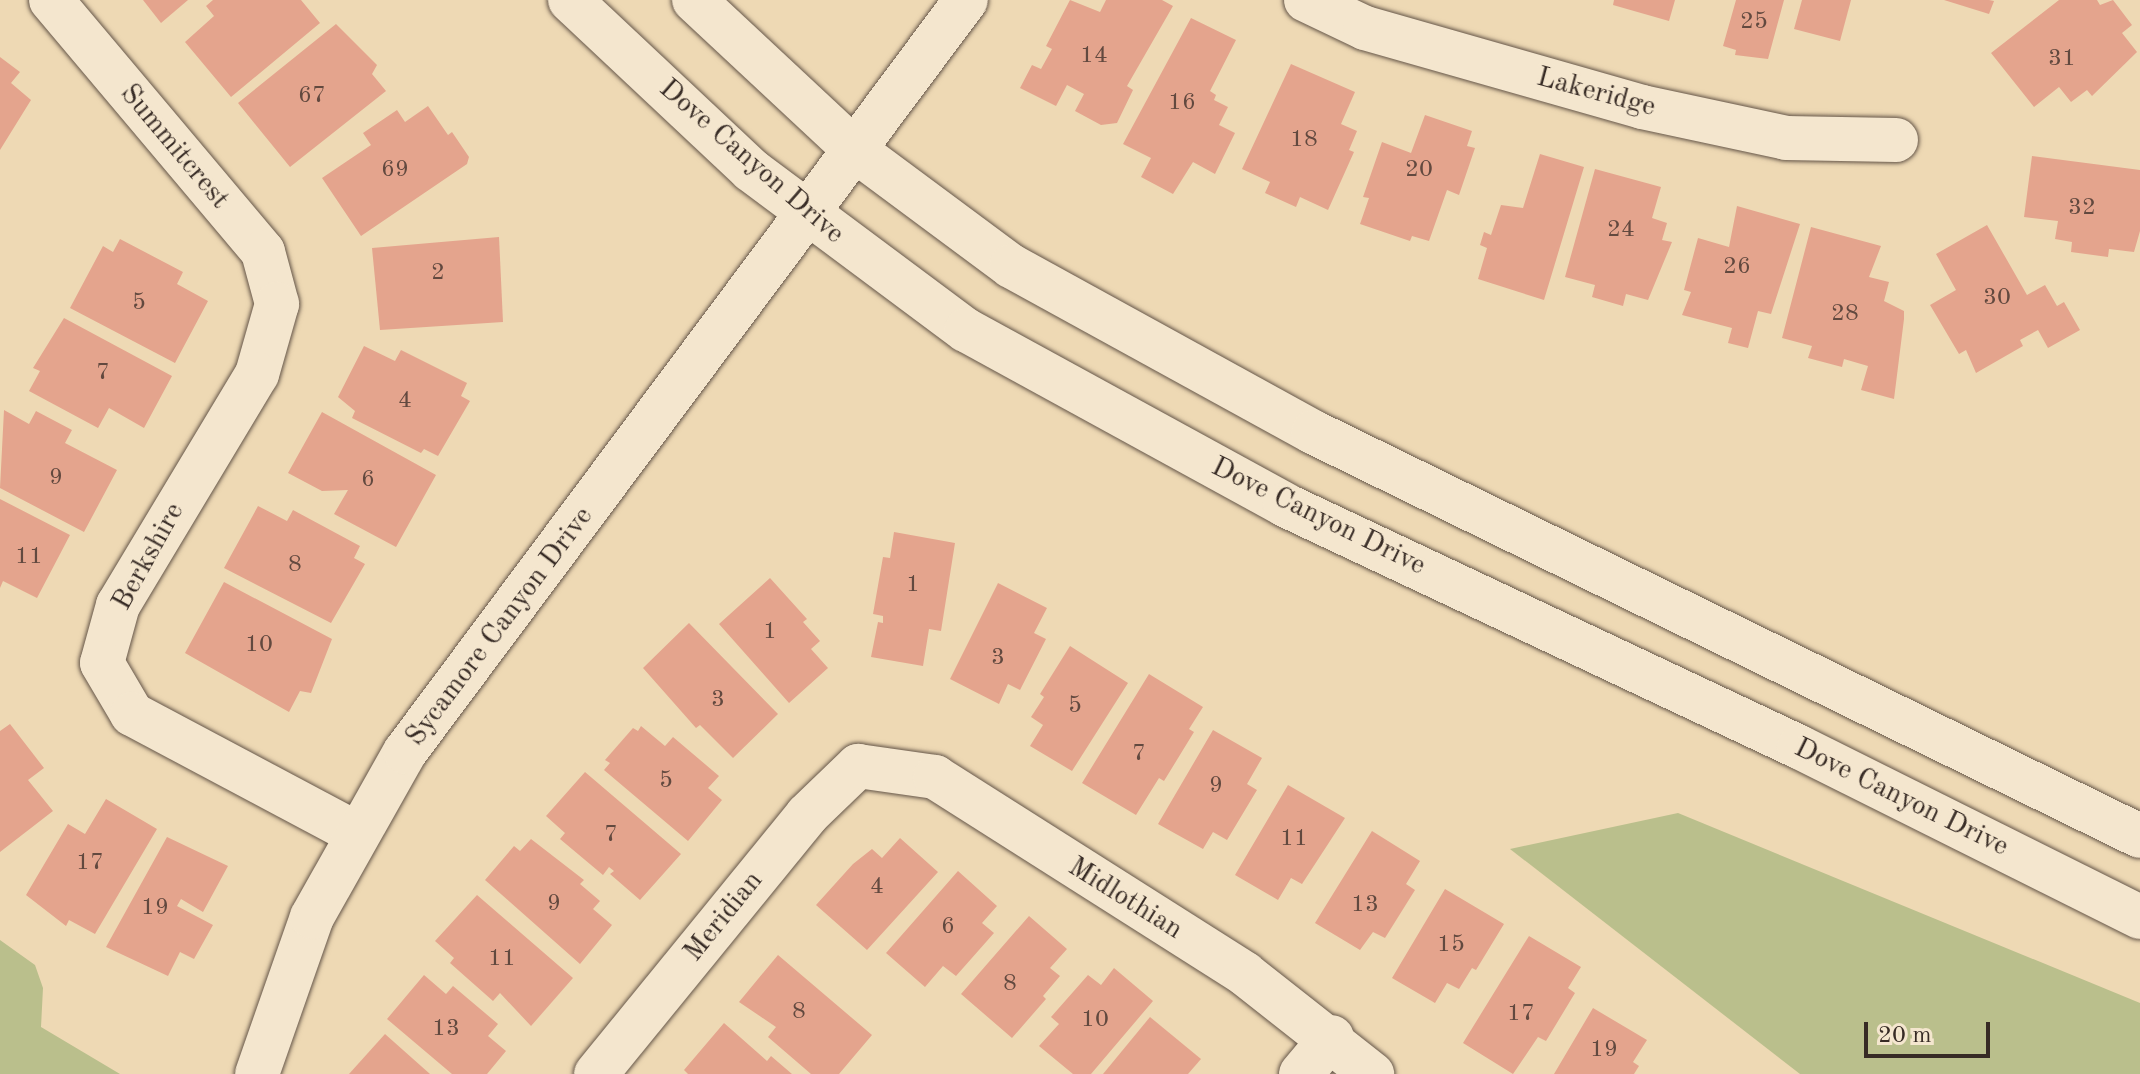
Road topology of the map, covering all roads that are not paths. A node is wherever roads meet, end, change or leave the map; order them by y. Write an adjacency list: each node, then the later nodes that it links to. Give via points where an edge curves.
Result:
1 (51, 0): 10 (street, Summitcrest, via 263,252)
2 (570, 0): 9 (street, Dove Canyon Drive)
3 (694, 0): 8 (street)
4 (966, 0): 8 (street, Sycamore Canyon Drive)
5 (1306, 0): 6 (street, Lakeridge)
6 (1372, 14): 7 (street, Lakeridge, via 1642,107 1772,135)
7 (1896, 140)
8 (856, 151): 9 (street, Sycamore Canyon Drive); 13 (street, via 1011,266 1313,432)
9 (807, 216): 12 (street, Sycamore Canyon Drive, via 405,752); 14 (street, Dove Canyon Drive, via 966,330 1285,505 1799,747)
10 (277, 304): 12 (street, Berkshire, via 257,374 118,605 102,663 132,714)
11 (858, 766): 15 (street, Midlothian, via 935,777 1245,974); 17 (street, Meridian, via 807,815)
12 (356, 833): 16 (street, Sycamore Canyon Drive, via 307,929)
13 (2140, 836)
14 (2140, 917)
15 (1332, 1037): 18 (street); 19 (street, Midlothian)
16 (257, 1074)
17 (596, 1074)
18 (1301, 1074)
19 (1372, 1074)

